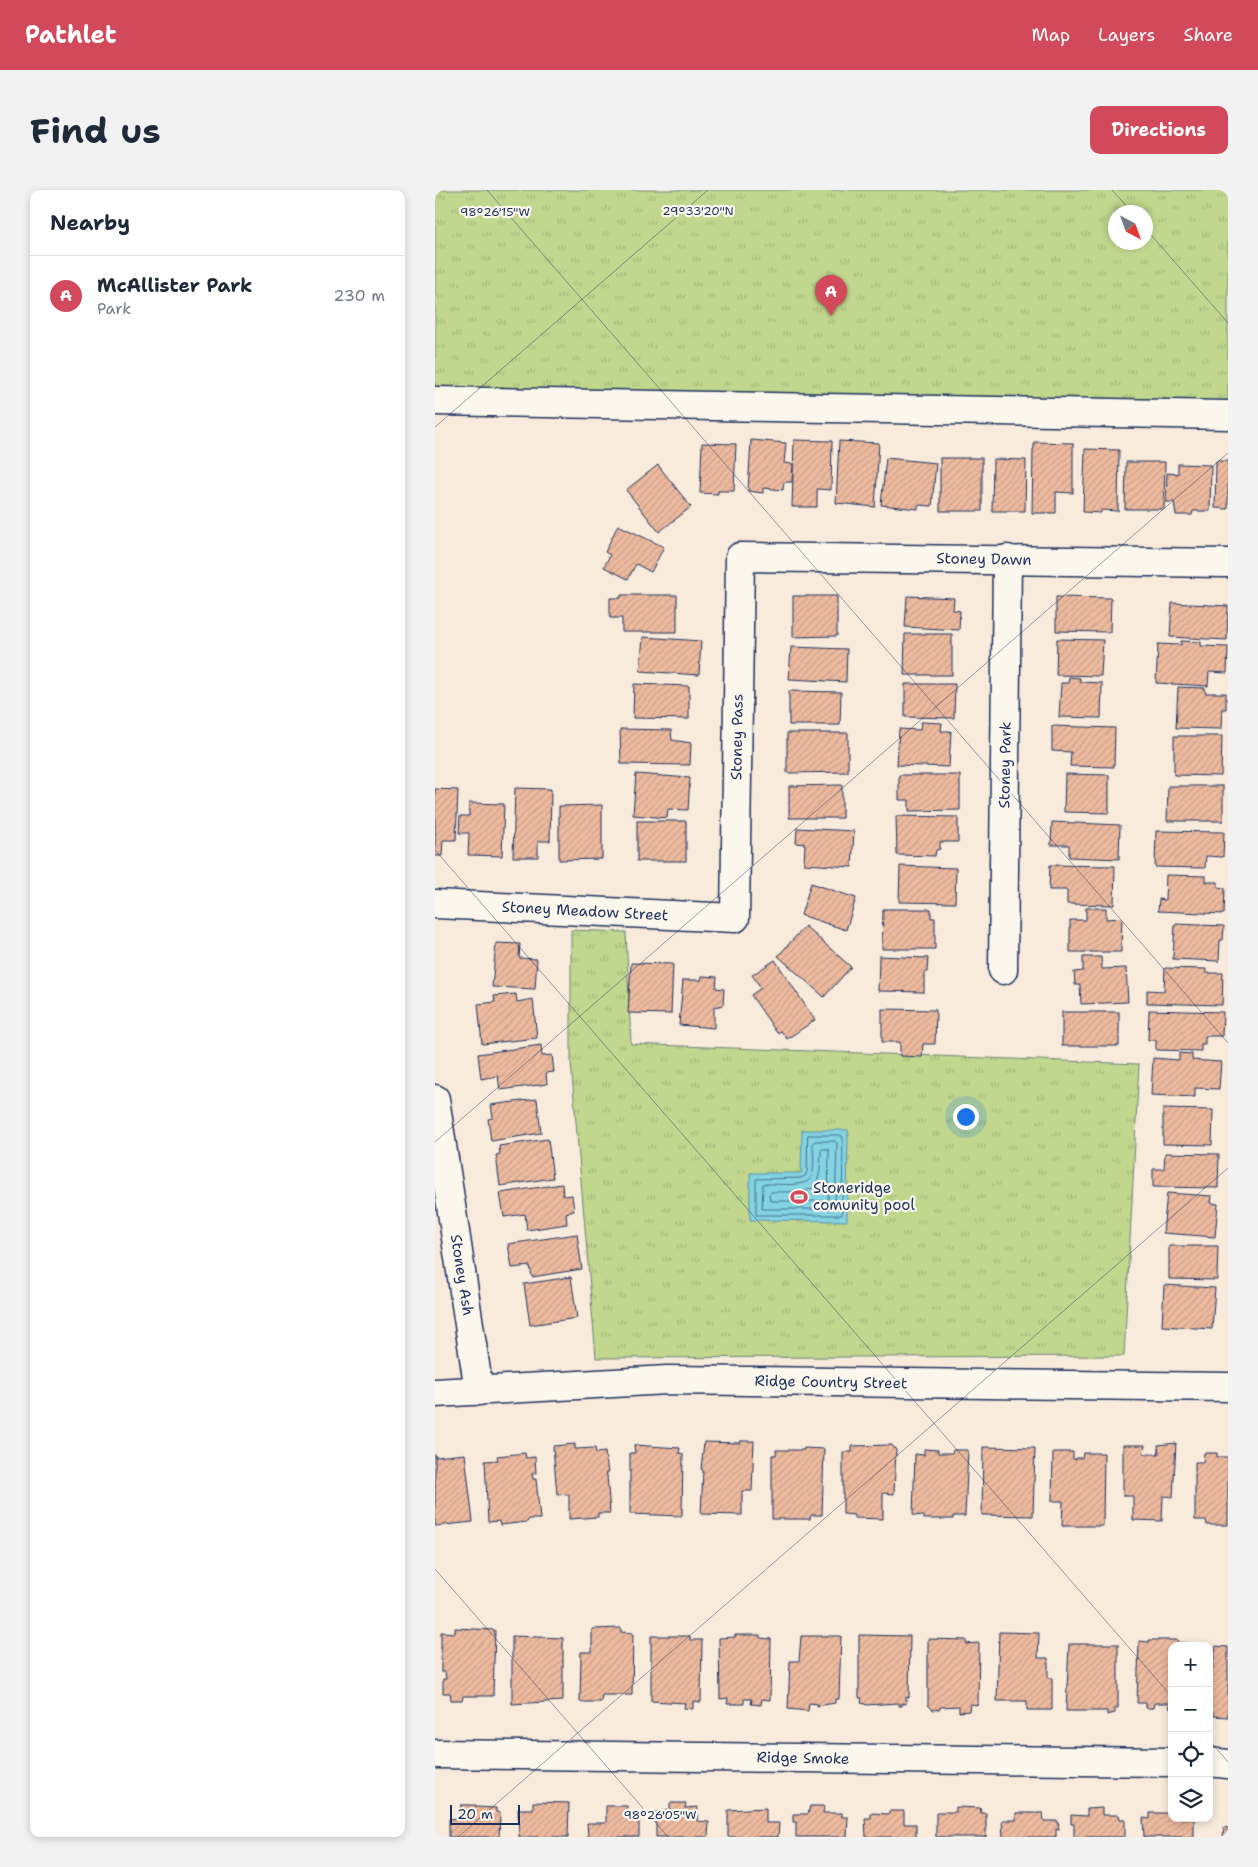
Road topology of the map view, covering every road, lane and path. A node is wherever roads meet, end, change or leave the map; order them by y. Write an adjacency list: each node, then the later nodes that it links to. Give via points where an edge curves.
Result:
1 (435, 401): 2 (street)
2 (1228, 415)
3 (740, 557): 4 (street, Stoney Dawn); 7 (street, Stoney Pass)
4 (1007, 560): 5 (street, Stoney Dawn); 8 (street, Stoney Park)
5 (1228, 563)
6 (435, 904): 7 (street, Stoney Meadow Street)
7 (735, 918)
8 (1003, 970)
9 (435, 1099): 11 (street, Stoney Ash)
10 (1228, 1387): 11 (street, Ridge Country Street, via 667,1380)
11 (479, 1391): 12 (street, Ridge Country Street)
12 (435, 1393)
13 (435, 1754): 14 (street, Ridge Smoke)
14 (1168, 1762)
15 (1213, 1762): 16 (street)
16 (1228, 1764)

